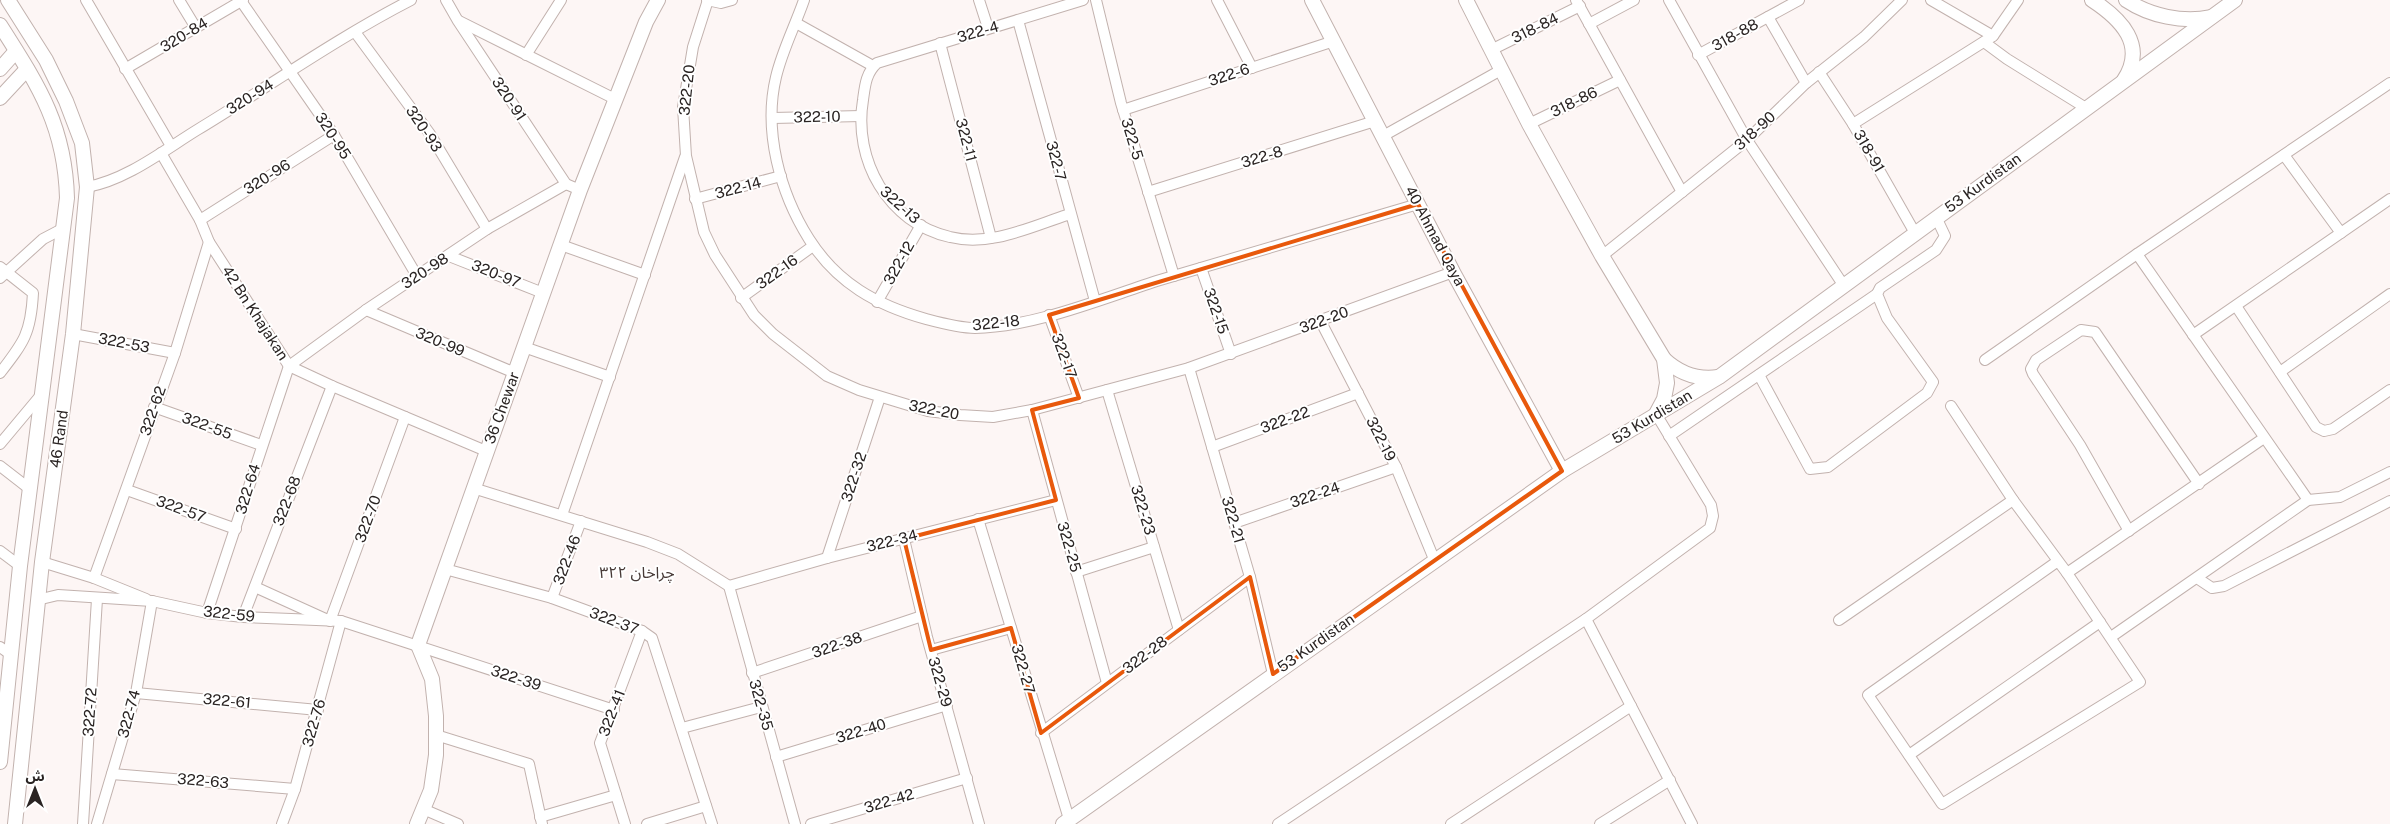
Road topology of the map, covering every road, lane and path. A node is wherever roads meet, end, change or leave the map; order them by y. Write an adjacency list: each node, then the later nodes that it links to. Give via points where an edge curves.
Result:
1 (8, 0): 76 (main road, 46 Rand, via 46,60 66,101 82,143)
2 (86, 0): 50 (street)
3 (178, 0): 36 (street)
4 (242, 0): 36 (street, 320-84); 53 (street, 320-95)
5 (411, 0): 28 (street, 320-94)
6 (446, 0): 32 (street, 320-91)
7 (561, 0): 44 (street)
8 (658, 0): 59 (main road, 36 Chewar)
9 (707, 0): 10 (street, via 721,3); 73 (street, 322-20, via 686,83 683,132)
10 (732, 0)
11 (804, 0): 33 (street, 322-18)
12 (979, 0): 37 (street)
13 (1083, 0): 31 (street, 322-4)
14 (1096, 0): 61 (street, 322-5)
15 (1217, 0): 47 (street)
16 (1312, 0): 40 (main road, 40 Ahmad Qaya)
17 (1466, 0): 42 (main road)
18 (1634, 0): 34 (street)
19 (1669, 0): 45 (street)
20 (1799, 0): 30 (street, 318-88)
21 (1902, 0): 52 (street, 318-90, via 1864,37)
22 (1931, 0): 39 (street)
23 (2018, 0): 39 (street)
24 (2092, 0): 55 (main road, via 2116,17 2128,31 2133,54 2131,71)
25 (2126, 0): 29 (main road, via 2156,15 2202,19)
26 (2235, 0): 29 (main road, 53 Kurdistan)
27 (1578, 3): 34 (street); 42 (street, 318-84)
28 (391, 4): 38 (street, 320-94)
29 (2214, 16): 55 (main road, 53 Kurdistan)
30 (1768, 17): 45 (street, 318-88); 56 (street)
31 (1018, 20): 37 (street, 322-4); 83 (street, 322-7)
32 (458, 21): 44 (street); 75 (street, 320-91)
33 (796, 23): 46 (street); 63 (street, 322-18, via 776,77)
34 (1589, 24): 54 (street)
35 (0, 25): 43 (main road, 46 Rand)
36 (196, 28): 50 (street, 320-84)
37 (988, 28): 41 (street, 322-4)
38 (355, 32): 53 (street, 320-94); 88 (street, 320-93, via 430,134)
39 (1989, 39): 60 (street, via 2007,59); 66 (street)
40 (1334, 41): 47 (street, 322-6); 64 (main road, 40 Ahmad Qaya)
41 (940, 43): 46 (street, 322-4); 91 (street, 322-11)
42 (1491, 50): 51 (main road)
43 (16, 51): 48 (main road); 49 (main road, 46 Rand)
44 (526, 55): 59 (street)
45 (1698, 55): 69 (street)
46 (873, 66): 62 (street, 322-13, via 865,83)
47 (1252, 68): 61 (street, 322-6)
48 (0, 69)
49 (27, 69): 58 (main road); 87 (main road, 46 Rand, via 46,102 62,143 66,178)
50 (125, 70): 70 (street)
51 (1501, 70): 65 (main road); 68 (street)
52 (1819, 72): 56 (street, 318-90); 66 (street, 318-91)
53 (290, 73): 67 (street, 320-95); 70 (street, 320-94)
54 (1620, 80): 65 (street, 318-86); 79 (street)
55 (2124, 81): 60 (main road, 53 Kurdistan)
56 (1806, 83): 69 (street, 318-90)
57 (2390, 83): 72 (street)
58 (0, 98)
59 (615, 99): 77 (main road, 36 Chewar)
60 (2086, 108): 84 (main road, 53 Kurdistan)
61 (1123, 110): 78 (street, 322-5)
62 (861, 116): 63 (street, 322-10); 86 (street, 322-13, via 865,157 877,184 894,204)
63 (773, 118): 74 (street, 322-18)
64 (1375, 121): 68 (main road, 40 Ahmad Qaya); 78 (street, 322-8)
65 (1528, 124): 97 (main road)
66 (1853, 124): 89 (street, 318-91)
67 (334, 135): 85 (street, 320-96); 103 (street, 320-95)
68 (1383, 136): 82 (main road, 40 Ahmad Qaya)
69 (1747, 140): 79 (street, 318-90); 106 (street)
70 (171, 146): 71 (street, 320-94)
71 (161, 152): 76 (street, 320-94, via 107,184); 85 (street, 42 Bn Khajakan)
72 (2284, 155): 90 (street); 95 (street)
73 (686, 156): 80 (street, 322-20); 101 (street)
74 (781, 176): 80 (street, 322-14); 94 (street, 322-18)
75 (566, 184): 77 (street); 88 (street, 320-98)
76 (87, 187): 105 (main road, 46 Rand)
77 (580, 190): 93 (main road, 36 Chewar)
78 (1148, 192): 104 (street, 322-5)
79 (1682, 192): 97 (street, 318-90)
80 (695, 199): 110 (street, 322-20, via 714,256)
81 (2390, 199): 90 (street)
82 (1418, 204): 98 (street, 322-18); 100 (main road, 40 Ahmad Qaya)
83 (1071, 216): 91 (street, 322-13); 111 (street, 322-7)
84 (1936, 217): 89 (main road, 53 Kurdistan); 108 (street, via 1945,236 1936,250 1880,288)
85 (200, 220): 92 (street, 42 Bn Khajakan)
86 (921, 224): 91 (street, 322-13, via 951,238); 112 (street, 322-12)
87 (64, 228): 99 (street, via 43,239); 102 (main road, 46 Rand)
88 (487, 229): 96 (street, 320-98)
89 (1915, 233): 106 (main road, 53 Kurdistan)
90 (2342, 233): 113 (street)
91 (991, 238)
92 (209, 242): 120 (street, 322-62); 124 (street, 42 Bn Khajakan)
93 (562, 245): 101 (street); 107 (main road, 36 Chewar)
94 (813, 246): 110 (street, 322-16); 112 (street, 322-18, via 849,285)
95 (2137, 254): 118 (street); 123 (street)
96 (449, 256): 103 (street, 320-98); 107 (street, 320-97)
97 (1602, 256): 122 (main road)
98 (1201, 268): 104 (street, 322-18); 121 (street, 322-15)
99 (2, 272): 127 (street, via 33,293 32,320 21,345)
100 (1453, 272): 116 (street, 322-20); 152 (main road, 40 Ahmad Qaya)
101 (646, 275): 130 (street)
102 (57, 276): 105 (main road); 136 (main road, 46 Rand)
103 (417, 276): 114 (street, 320-98)
104 (1174, 276): 111 (street, 322-18)
105 (79, 278): 117 (main road, 46 Rand)
106 (1844, 286): 131 (main road, 53 Kurdistan)
107 (543, 293): 119 (main road, 36 Chewar)
108 (1877, 294): 129 (street); 129 (street, via 1887,318 1933,382 1927,393 1828,466 1810,469)
109 (2390, 294): 126 (street)
110 (741, 298): 137 (street, 322-20, via 773,334 827,376)
111 (1095, 301): 115 (street, 322-18)
112 (878, 302): 115 (street, 322-18, via 932,320 974,328)
113 (2236, 306): 118 (street); 126 (street)
114 (366, 310): 124 (street, 320-98); 128 (street, 320-99)
115 (1049, 315): 138 (street, 322-17)
116 (1321, 322): 121 (street, 322-20); 135 (street, 322-19)
117 (73, 334): 120 (street, 322-53); 173 (main road, 46 Rand)
118 (2193, 335): 145 (street)
119 (524, 347): 128 (main road, 36 Chewar); 130 (street)
120 (174, 352): 140 (street, 322-62)
121 (1231, 354): 125 (street, 322-20)
122 (1664, 359): 131 (main road, via 1677,370 1693,376); 142 (main road, via 1666,392)
123 (1985, 360)
124 (289, 366): 132 (street, 42 Bn Khajakan); 147 (street, 322-64)
125 (1189, 368): 133 (street, 322-20); 148 (street, 322-21)
126 (2280, 372): 134 (street, via 2316,427 2324,431 2333,429)
127 (0, 373)
128 (515, 373): 149 (main road, 36 Chewar)
129 (1759, 375): 144 (street)
130 (610, 377): 162 (street)
131 (1719, 377): 142 (main road, 53 Kurdistan)
132 (332, 386): 143 (street, 42 Bn Khajakan); 183 (street, 322-68)
133 (1106, 390): 138 (street, 322-20); 169 (street, 322-23)
134 (2390, 390)
135 (1358, 393): 148 (street, 322-22); 151 (street, 322-19)
136 (42, 394): 146 (street); 156 (main road, 46 Rand)
137 (880, 397): 141 (street, 322-20, via 928,411 960,416 994,417); 171 (street, 322-32)
138 (1079, 398): 141 (street, 322-20)
139 (1951, 406): 159 (street)
140 (154, 407): 147 (street, 322-55); 157 (street, 322-62)
141 (1032, 410): 158 (street, 322-25)
142 (1656, 414): 144 (street); 152 (main road, 53 Kurdistan)
143 (405, 417): 149 (street, 42 Bn Khajakan); 193 (street, 322-70)
144 (1669, 436): 191 (street, via 1711,505 1710,528)
145 (2264, 438): 154 (street); 160 (street)
146 (0, 444)
147 (261, 445): 166 (street, 322-64)
148 (1212, 447): 165 (street, 322-21)
149 (486, 451): 155 (main road, 36 Chewar)
150 (0, 466): 156 (street)
151 (1396, 466): 165 (street, 322-24); 172 (street, 322-19)
152 (1562, 471): 172 (main road, 53 Kurdistan)
153 (2390, 472): 160 (street, via 2340,497)
154 (2199, 484): 167 (street); 167 (street, via 2095,332 2081,330 2036,360 2031,369 2033,374 2080,445)
155 (472, 488): 162 (street); 176 (main road, 36 Chewar)
156 (31, 490): 175 (main road, 46 Rand)
157 (127, 490): 166 (street, 322-57); 180 (street, 322-62)
158 (1056, 500): 163 (street, 322-34); 177 (street, 322-25)
159 (2013, 500): 174 (street); 192 (street)
160 (2308, 500): 181 (street)
161 (2390, 501): 181 (street, via 2224,586 2212,588)
162 (562, 515): 164 (street)
163 (978, 519): 168 (street, 322-34); 196 (street, 322-27)
164 (581, 521): 182 (street, via 678,554); 184 (street, 322-46)
165 (1234, 523): 179 (street, 322-21)
166 (236, 529): 188 (street, 322-64)
167 (2129, 531): 178 (street)
168 (904, 539): 171 (street, 322-34); 189 (street, 322-29)
169 (1154, 547): 177 (street); 197 (street, 322-23)
170 (0, 551): 175 (street)
171 (827, 558): 182 (street, 322-34)
172 (1434, 559): 204 (main road, 53 Kurdistan)
173 (42, 562): 180 (street); 186 (main road, 46 Rand)
174 (2058, 562): 178 (street); 215 (street, via 1868,695)
175 (20, 566): 201 (main road, 46 Rand)
176 (445, 569): 184 (street, 322-37); 200 (main road, 36 Chewar)
177 (1076, 572): 205 (street, 322-25)
178 (2067, 573): 195 (street)
179 (1250, 577): 197 (street, 322-28); 204 (street, 322-21)
180 (94, 578): 187 (street)
181 (2197, 578): 199 (street)
182 (729, 586): 203 (street, 322-35)
183 (255, 587): 190 (street, 322-68); 193 (street)
184 (552, 598): 198 (street, 322-37)
185 (97, 599): 186 (street, 322-59, via 58,595); 187 (street, 322-59); 229 (street, 322-72)
186 (37, 600): 228 (main road, 46 Rand)
187 (152, 601): 188 (street, 322-59); 206 (street, 322-74)
188 (207, 612): 190 (street, 322-59)
189 (922, 616): 202 (street, 322-29); 203 (street, 322-38)
190 (243, 617): 193 (street, 322-59)
191 (1586, 619): 208 (street); 239 (street)
192 (1839, 620)
193 (330, 621): 194 (street, 322-59)
194 (341, 621): 200 (street, 322-59); 210 (street, 322-76)
195 (2100, 622): 199 (street); 215 (street)
196 (1011, 628): 202 (street); 213 (street, 322-27)
197 (1179, 630): 205 (street, 322-28)
198 (642, 631): 211 (street, 322-41); 212 (street, 322-37, via 652,638 659,652)
199 (2111, 637): 215 (street, via 2140,682 1942,804)
200 (418, 645): 211 (street, 322-39); 214 (main road, via 432,679)
201 (5, 650): 217 (main road, 46 Rand)
202 (931, 650): 207 (street, 322-29)
203 (752, 674): 209 (street, 322-35)
204 (1273, 674): 226 (main road, 53 Kurdistan)
205 (1107, 683): 213 (street, 322-28)
206 (136, 693): 210 (street, 322-61); 218 (street, 322-74)
207 (947, 705): 216 (street, 322-40); 219 (street, 322-29)
208 (1631, 706): 220 (street); 240 (street)
209 (761, 707): 212 (street); 216 (street, 322-35)
210 (318, 710): 221 (street, 322-76)
211 (614, 710): 222 (street, 322-41, via 600,743)
212 (682, 728): 223 (street, 322-37)
213 (1041, 733): 226 (street, 322-27)
214 (436, 735): 224 (main road, via 431,790); 225 (street, via 529,764)
215 (1909, 755)
216 (776, 757): 236 (street, 322-35)
217 (0, 762)
218 (112, 774): 221 (street, 322-63); 230 (street, 322-74)
219 (967, 778): 237 (street, 322-42); 238 (street, 322-29)
220 (1670, 780): 241 (street); 242 (street)
221 (295, 789): 227 (street, 322-76)
222 (616, 795): 225 (street); 233 (street, 322-41)
223 (706, 806): 234 (street); 235 (street, 322-37)
224 (423, 809): 231 (main road); 232 (street)
225 (541, 820)
226 (1066, 822)
227 (287, 823)
228 (14, 824)
229 (83, 824)
230 (97, 824)
231 (417, 824)
232 (458, 824)
233 (625, 824)
234 (647, 824)
235 (712, 824)
236 (795, 824)
237 (811, 824)
238 (979, 824)
239 (1278, 824)
240 (1451, 824)
241 (1600, 824)
242 (1692, 824)

